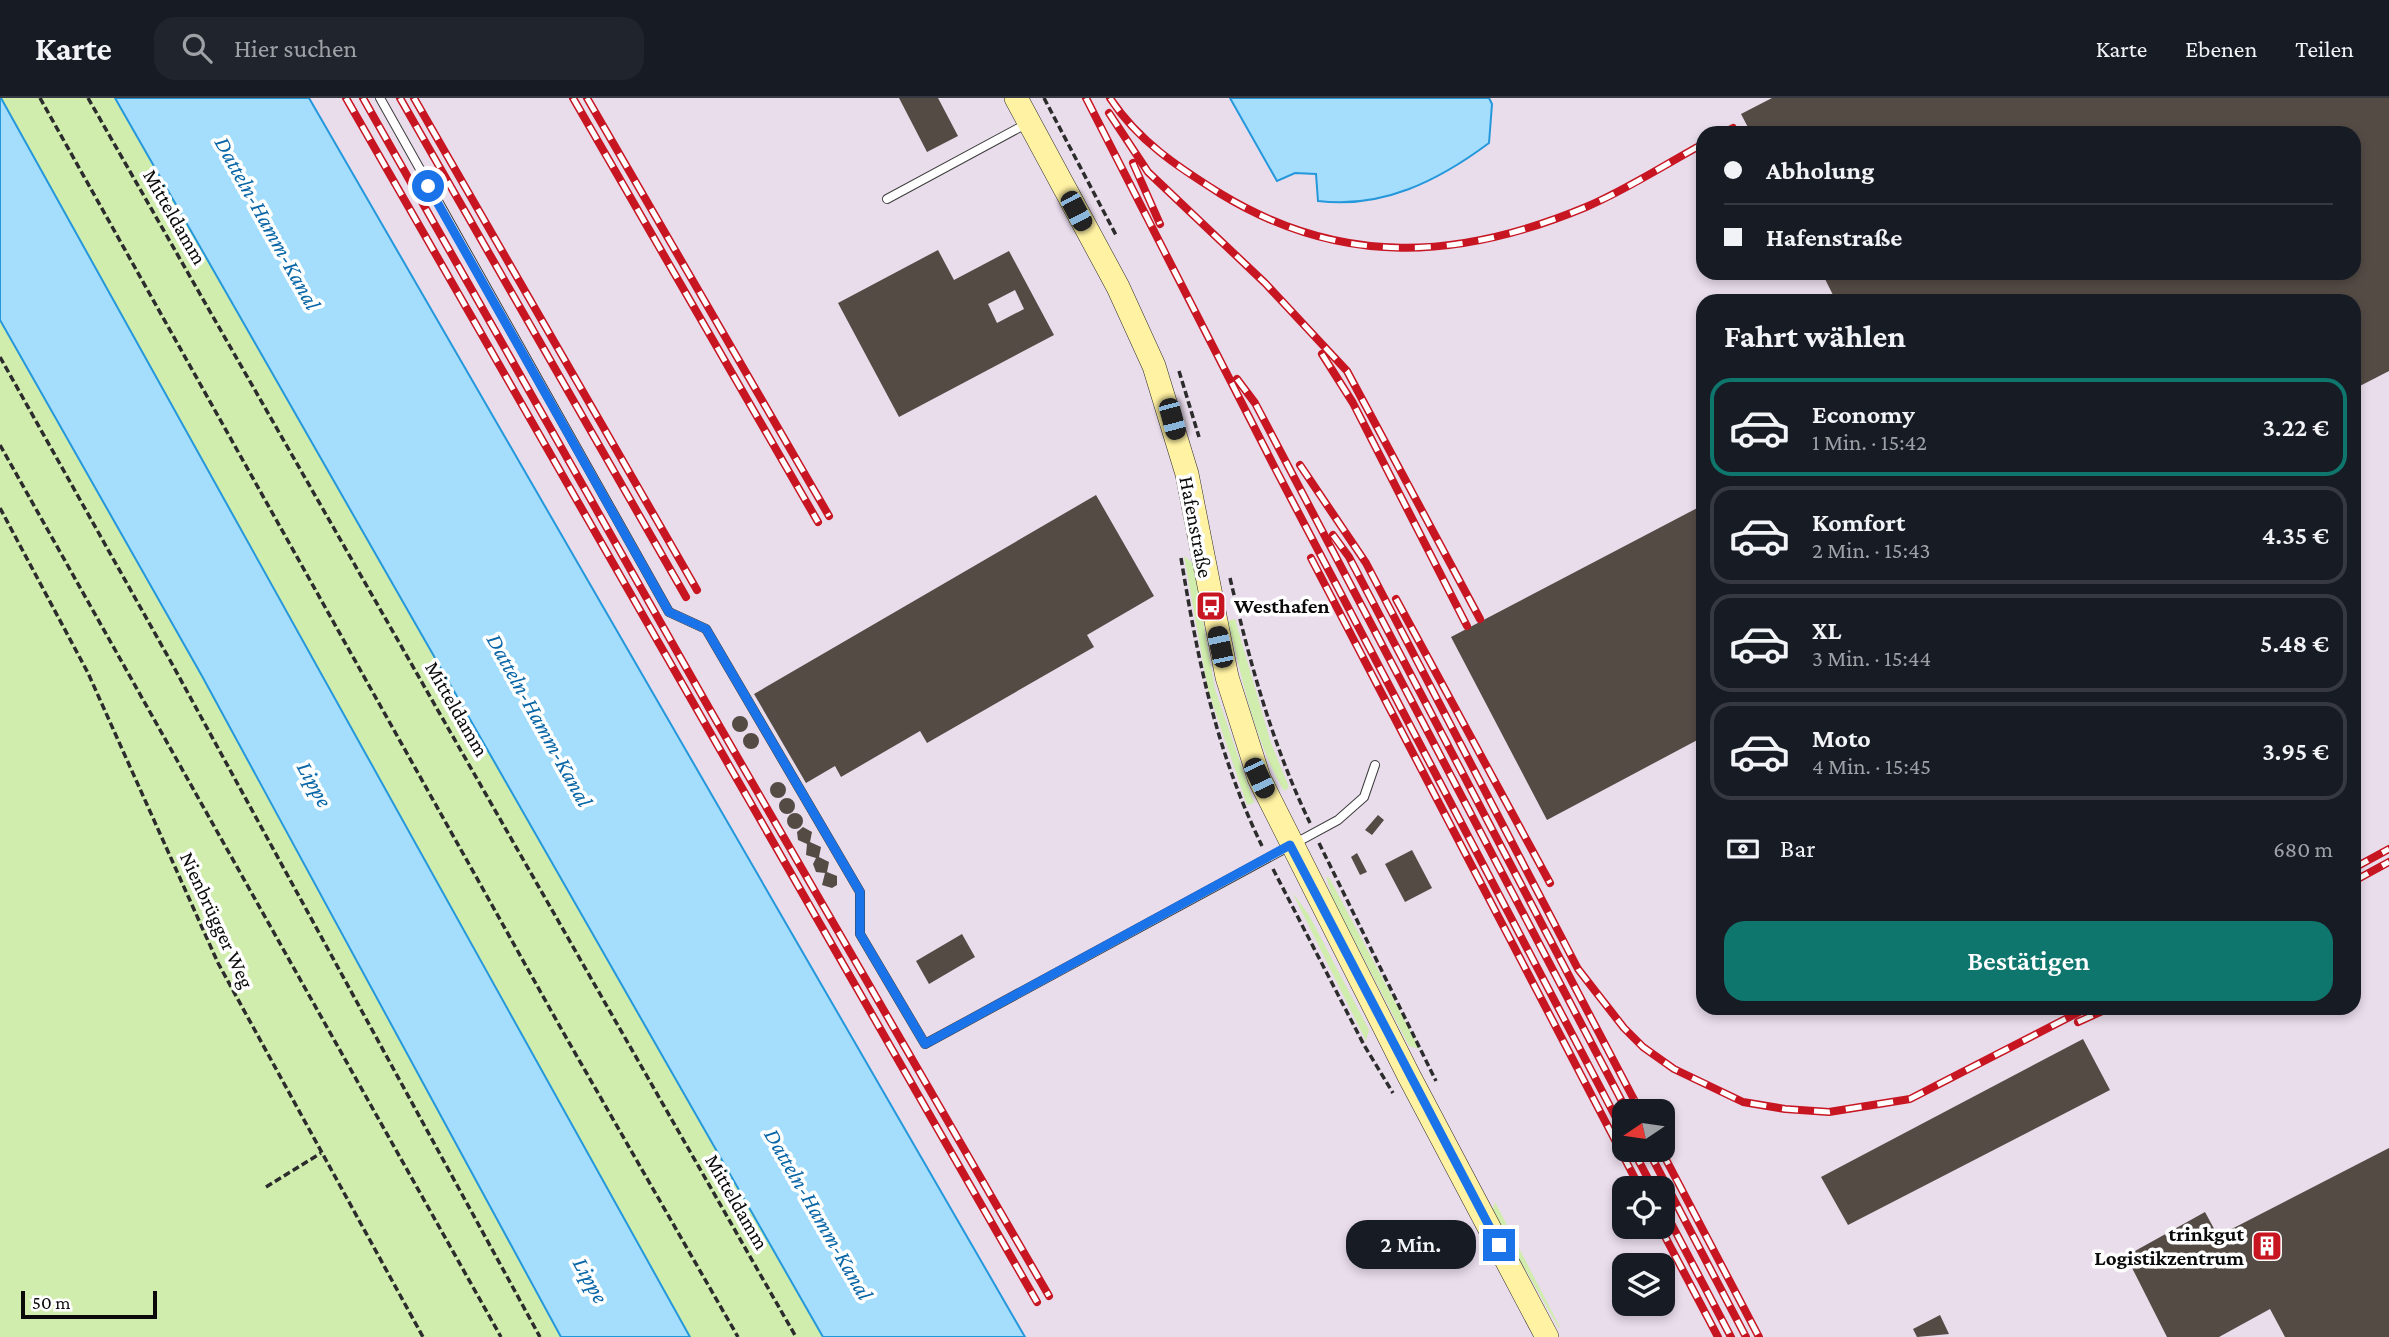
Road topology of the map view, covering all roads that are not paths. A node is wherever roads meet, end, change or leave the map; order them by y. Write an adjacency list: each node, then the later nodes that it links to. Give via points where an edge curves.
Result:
1 (380, 98): 6 (lane, via 669,612 706,629 860,892 860,934 925,1044)
2 (1016, 98): 3 (street, Hafenstraße)
3 (1028, 123): 4 (lane); 6 (street, Hafenstraße, via 1118,287 1154,366 1187,474 1235,708 1259,778)
4 (887, 199)
5 (1375, 765): 6 (lane, via 1364,797 1338,820)
6 (1290, 845): 7 (street, Hafenstraße)
7 (1547, 1337)

